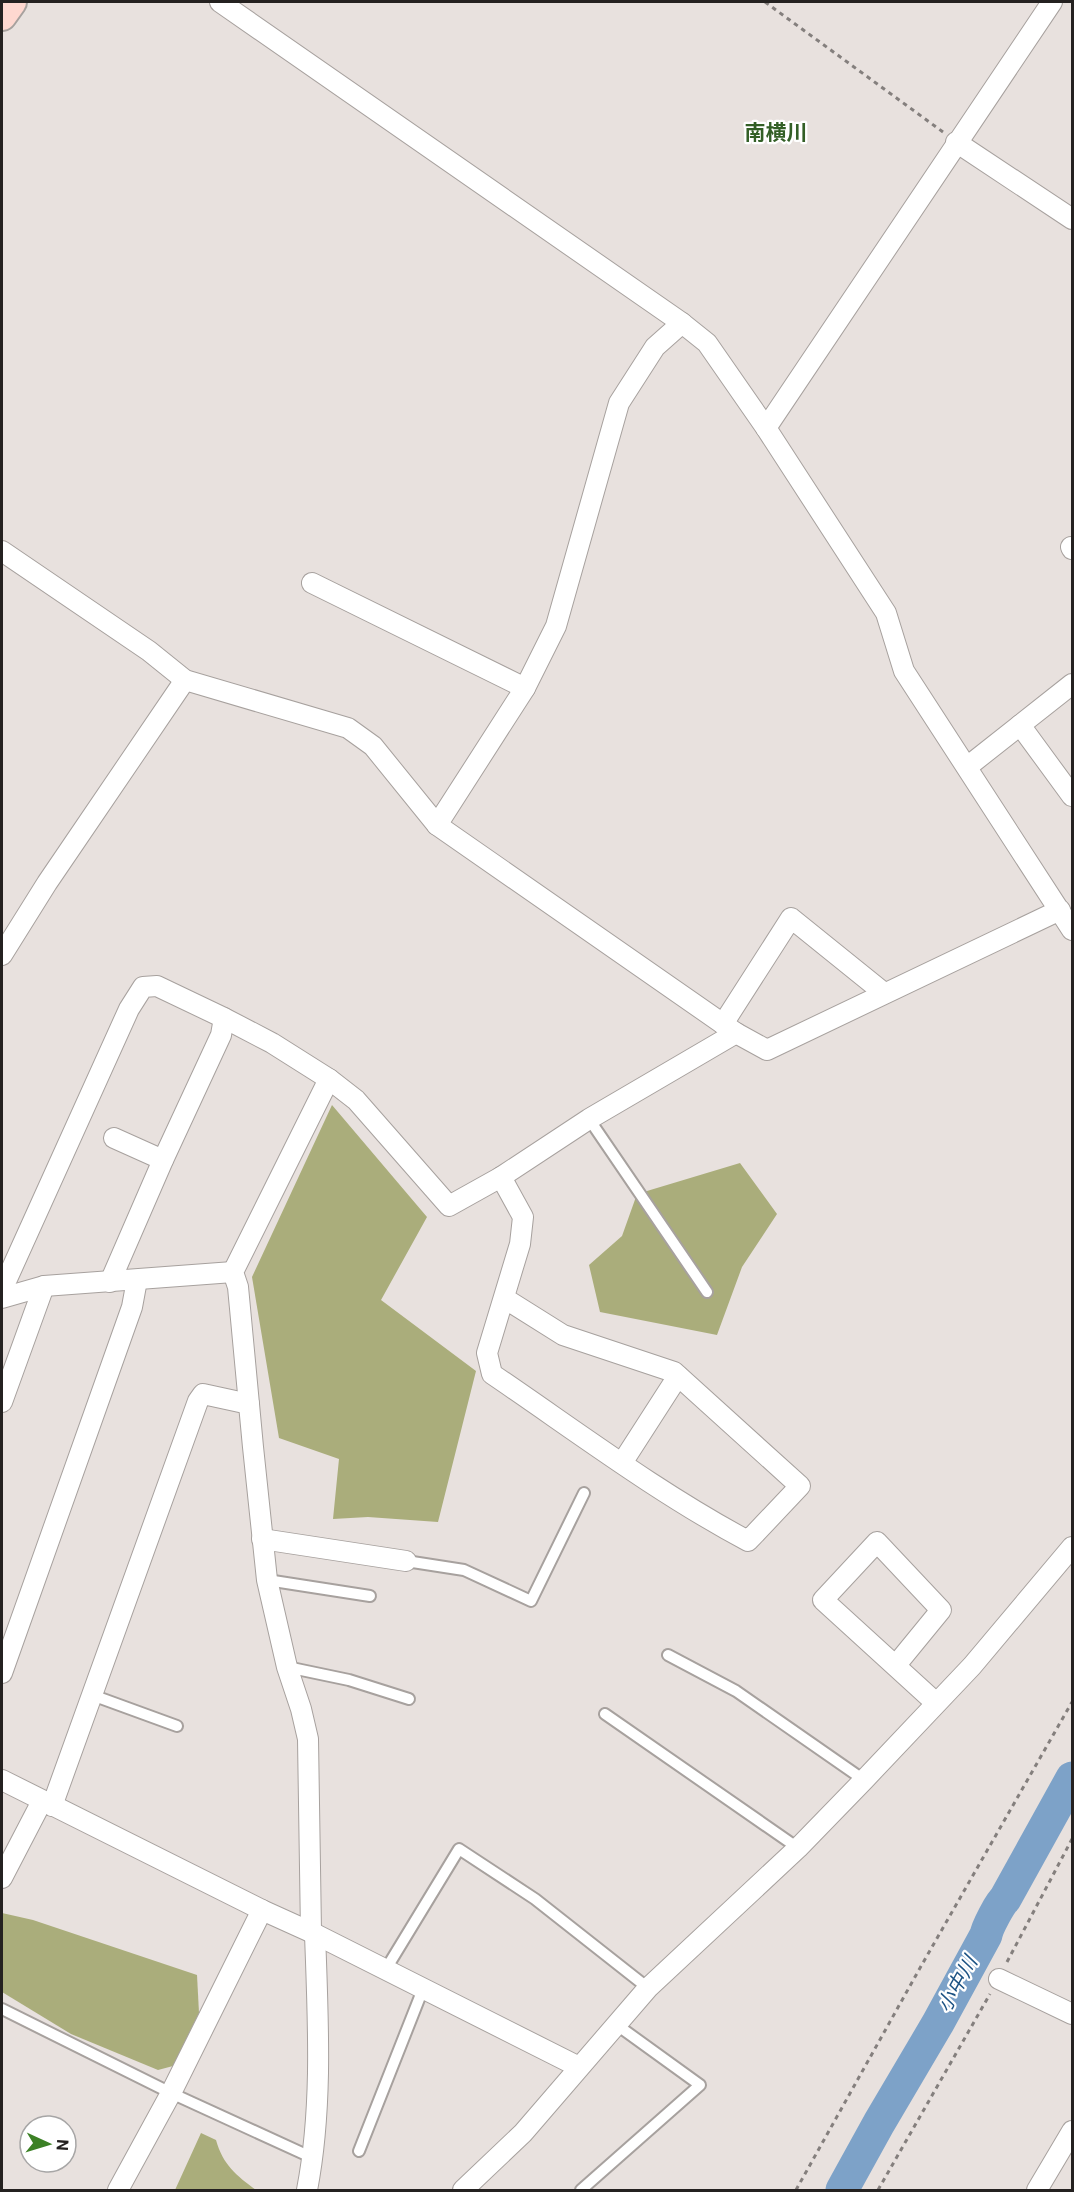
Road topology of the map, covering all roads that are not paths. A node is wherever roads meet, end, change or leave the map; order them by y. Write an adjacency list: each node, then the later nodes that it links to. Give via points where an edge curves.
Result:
1 (12, 2): 4 (street)
2 (220, 2): 7 (street)
3 (1052, 2): 5 (street)
4 (2, 16)
5 (956, 142): 6 (street); 8 (street)
6 (1072, 219)
7 (682, 323): 8 (street, via 707,343); 13 (street, via 655,347 619,403 556,626)
8 (766, 428): 15 (street, via 886,613 904,670)
9 (2, 551): 11 (street)
10 (312, 584): 13 (street)
11 (185, 680): 17 (street, via 348,728 373,746); 20 (street)
12 (1072, 684): 14 (street)
13 (525, 687): 17 (street)
14 (1020, 725): 15 (street); 16 (street)
15 (967, 767): 18 (street)
16 (1072, 796)
17 (437, 825): 23 (street)
18 (1060, 910): 19 (street); 21 (street)
19 (1072, 930)
20 (2, 955)
21 (884, 993): 23 (street, via 767,1050); 23 (street, via 791,918)
22 (224, 1018): 24 (street); 27 (street, via 221,1035); 29 (street, via 157,986 143,987)
23 (729, 1028): 25 (street)
24 (329, 1079): 28 (street, via 356,1100 449,1206); 30 (street)
25 (589, 1119): 28 (street); 35 (lane)
26 (114, 1138): 27 (street)
27 (163, 1160): 32 (street)
28 (501, 1177): 37 (street, via 523,1217 520,1244)
29 (8, 1261): 34 (street)
30 (233, 1272): 31 (street); 40 (street, via 238,1287)
31 (137, 1280): 32 (street); 51 (street, via 132,1307)
32 (110, 1282): 33 (street)
33 (44, 1286): 36 (street); 39 (street)
34 (2, 1290)
35 (707, 1293)
36 (2, 1298)
37 (504, 1298): 38 (street, via 563,1335); 41 (street, via 487,1353 492,1374)
38 (678, 1376): 41 (street); 41 (street, via 800,1486 748,1542)
39 (2, 1402)
40 (249, 1404): 43 (street); 52 (street, via 203,1394 198,1401)
41 (622, 1463)
42 (584, 1493): 45 (lane, via 531,1601 464,1569)
43 (262, 1539): 45 (street); 46 (street)
44 (1072, 1547): 54 (street)
45 (406, 1560)
46 (267, 1580): 47 (lane); 50 (street)
47 (370, 1596)
48 (668, 1655): 58 (lane, via 736,1691)
49 (896, 1665): 49 (street, via 823,1600 877,1542 941,1610); 54 (street)
50 (287, 1667): 53 (lane, via 349,1680); 63 (street, via 308,1739)
51 (2, 1673)
52 (92, 1695): 56 (lane); 59 (street)
53 (409, 1699)
54 (936, 1703): 58 (street)
55 (605, 1714): 60 (lane)
56 (177, 1726)
57 (2, 1780): 59 (street)
58 (864, 1780): 60 (street)
59 (47, 1803): 61 (street); 62 (street)
60 (798, 1848): 66 (street)
61 (2, 1878)
62 (262, 1910): 63 (street); 72 (street)
63 (313, 1933): 64 (street); 75 (street, via 317,2000)
64 (386, 1969): 66 (lane, via 459,1849 535,1899); 67 (street)
65 (999, 1979): 69 (street)
66 (648, 1988): 70 (street)
67 (423, 1989): 71 (street); 74 (lane)
68 (2, 2009): 72 (lane)
69 (1072, 2014)
70 (617, 2025): 71 (street); 79 (lane, via 700,2085)
71 (579, 2067): 78 (street, via 523,2133)
72 (171, 2093): 75 (lane); 76 (street)
73 (1072, 2131): 80 (street)
74 (359, 2151)
75 (313, 2158): 77 (street)
76 (118, 2190)
77 (307, 2190)
78 (463, 2190)
79 (581, 2190)
80 (1037, 2190)

